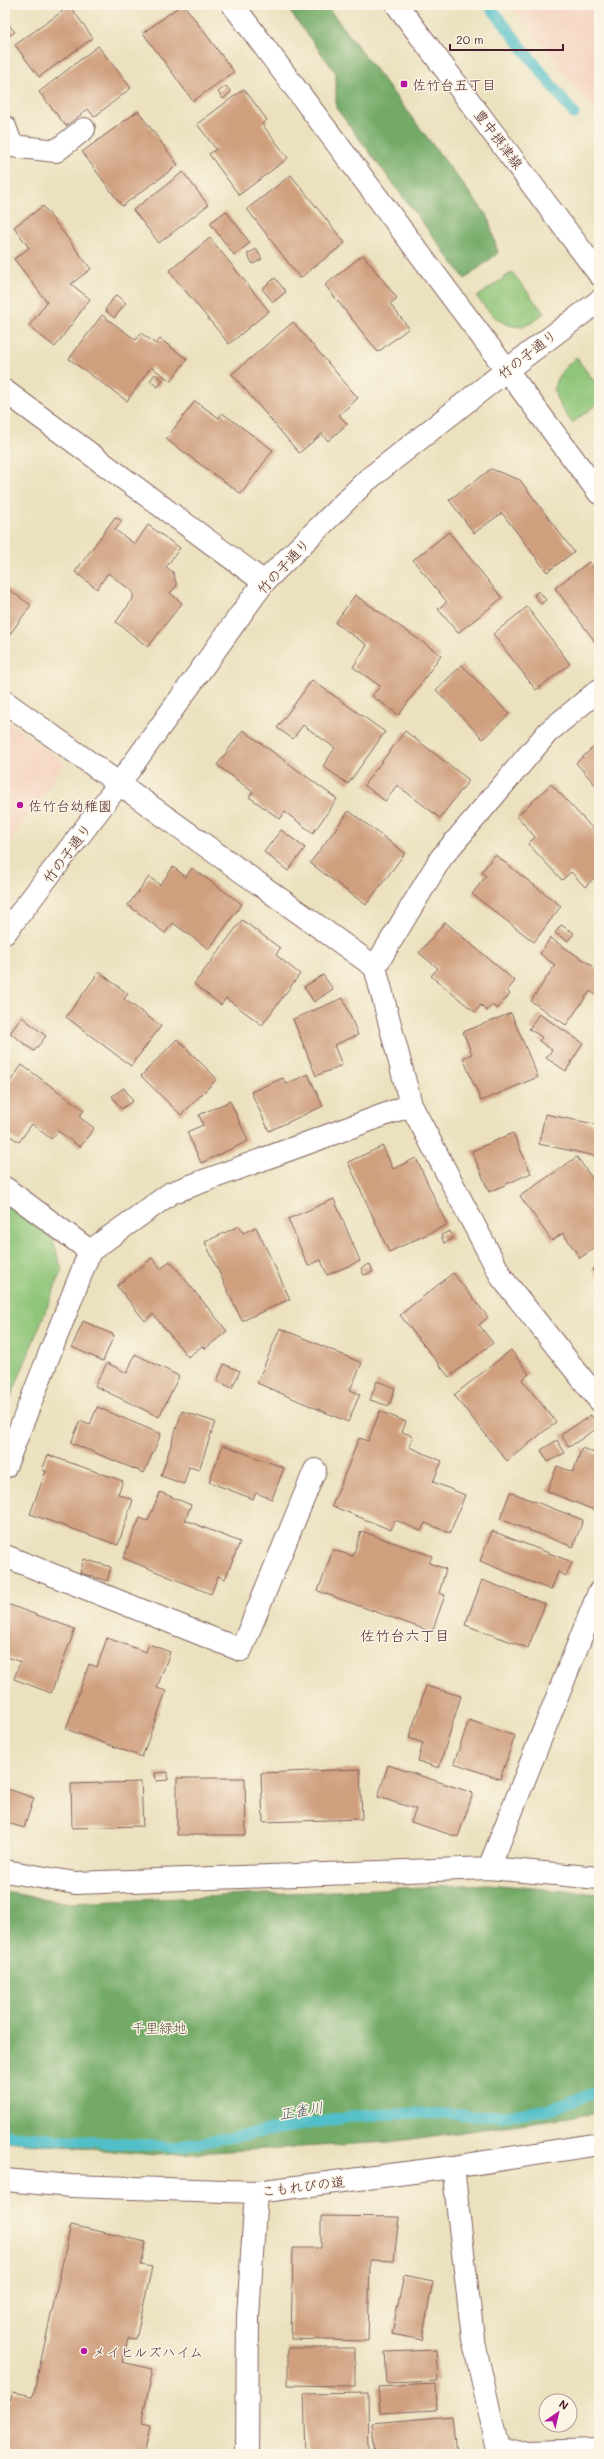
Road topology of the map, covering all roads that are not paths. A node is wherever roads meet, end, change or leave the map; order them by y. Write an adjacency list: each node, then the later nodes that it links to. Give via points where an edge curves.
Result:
1 (233, 5): 7 (street)
2 (397, 5): 5 (street, 豊中摂津線)
3 (5, 127): 4 (street, via 12,146 56,151)
4 (84, 129)
5 (599, 274)
6 (599, 301): 7 (street, 竹の子通り)
7 (508, 369): 9 (street); 10 (street, 竹の子通り, via 366,481)
8 (5, 391): 10 (street)
9 (599, 493)
10 (264, 582): 13 (street, 竹の子通り)
11 (599, 690): 15 (street, via 548,732 441,858)
12 (5, 702): 13 (street)
13 (119, 784): 14 (street, 竹の子通り); 15 (street)
14 (5, 933)
15 (374, 967): 16 (street)
16 (411, 1105): 18 (street, via 171,1193); 19 (street, via 502,1278)
17 (5, 1188): 18 (street)
18 (90, 1251): 20 (street)
19 (599, 1400)
20 (5, 1467)
21 (315, 1470): 22 (street, via 241,1650)
22 (5, 1556)
23 (599, 1592): 24 (street)
24 (489, 1868): 25 (street, via 75,1884); 26 (street)
25 (5, 1871)
26 (599, 1878)
27 (599, 2144): 28 (street, こもれびの道)
28 (453, 2167): 30 (street, こもれびの道); 32 (street, via 473,2338)
29 (5, 2180): 30 (street, こもれびの道, via 71,2186)
30 (256, 2192): 33 (street, via 248,2317)
31 (599, 2450): 32 (street)
32 (498, 2453)
33 (247, 2454)

